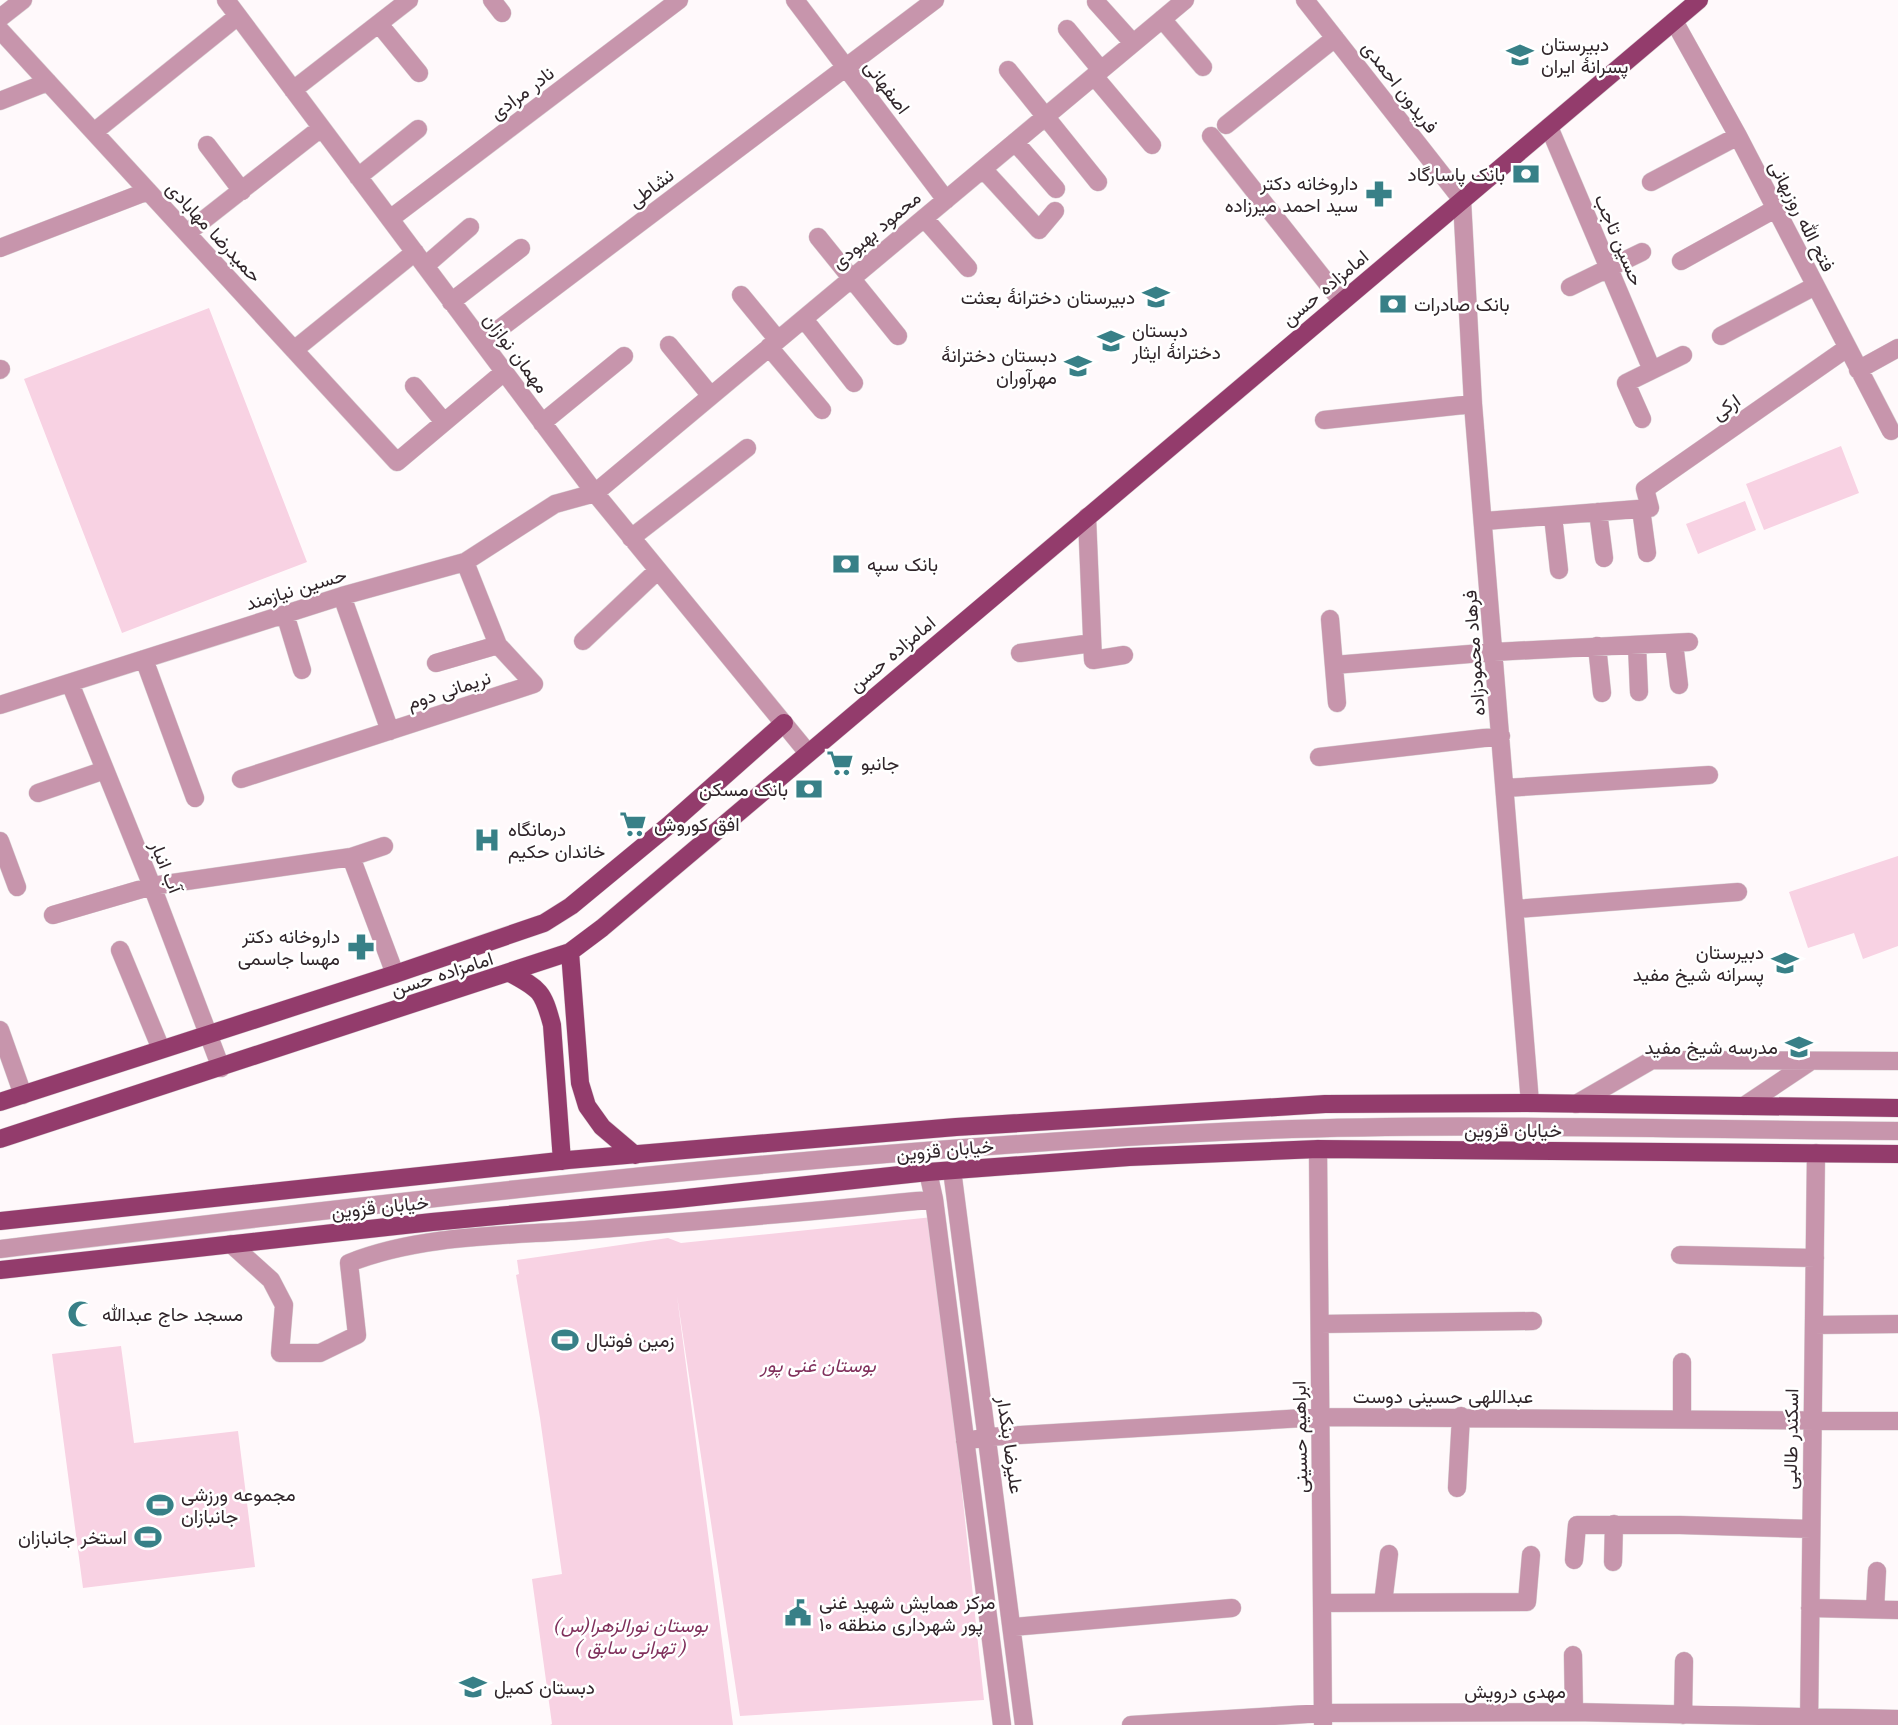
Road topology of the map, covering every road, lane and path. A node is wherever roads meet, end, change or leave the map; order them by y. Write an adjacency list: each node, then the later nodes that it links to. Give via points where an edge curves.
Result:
1 (23, 0): 12 (street)
2 (226, 0): 11 (street, مهمان نوازان)
3 (409, 0): 15 (street)
4 (679, 0): 51 (street, نادر مرادی)
5 (795, 0): 20 (street, اصفهانی)
6 (935, 0): 20 (street, نشاطی)
7 (1185, 0): 13 (street, محمود بهبودی)
8 (1699, 0): 14 (main road, امامزاده حسن)
9 (1096, 2): 19 (street)
10 (1315, 4): 18 (street, فریدون احمدی)
11 (237, 16): 26 (street, مهمان نوازان); 33 (street)
12 (0, 18)
13 (1162, 19): 19 (street, محمود بهبودی); 21 (street)
14 (1674, 21): 30 (main road, امامزاده حسن); 35 (street, فتح الله روزبهانی)
15 (379, 24): 23 (street); 26 (street)
16 (1067, 29): 24 (street)
17 (0, 30): 25 (street, حمیدرضا مهابادی)
18 (1335, 38): 29 (street); 47 (street, فریدون احمدی)
19 (1133, 43): 24 (street, محمود بهبودی)
20 (846, 67): 46 (street, اصفهانی); 71 (street, نشاطی)
21 (1203, 67)
22 (1008, 70): 28 (street)
23 (419, 73)
24 (1097, 73): 28 (street, محمود بهبودی); 38 (street)
25 (48, 82): 27 (street); 33 (street, حمیدرضا مهابادی)
26 (293, 90): 31 (street, مهمان نوازان)
27 (0, 101)
28 (1045, 117): 36 (street, محمود بهبودی); 41 (street)
29 (1226, 125)
30 (1549, 127): 47 (main road, امامزاده حسن); 61 (street, حسین تاجب)
31 (321, 128): 40 (street, مهمان نوازان); 45 (street)
32 (418, 129): 40 (street)
33 (94, 132): 44 (street, حمیدرضا مهابادی)
34 (1210, 136): 67 (street)
35 (1738, 136): 42 (street); 48 (street, فتح الله روزبهانی)
36 (1015, 142): 39 (street, محمود بهبودی); 43 (street)
37 (207, 145): 45 (street)
38 (1152, 145)
39 (983, 169): 46 (street, محمود بهبودی); 49 (street, via 1039,230)
40 (358, 177): 51 (street, مهمان نوازان)
41 (1098, 182)
42 (1651, 182)
43 (1056, 189)
44 (148, 191): 53 (street, حمیدرضا مهابادی); 55 (street)
45 (242, 191): 53 (street)
46 (946, 200): 50 (street, محمود بهبودی)
47 (1462, 200): 67 (main road, امامزاده حسن); 85 (street, فرهاد محمودزاده)
48 (1775, 209): 59 (street); 63 (street, فتح الله روزبهانی)
49 (1055, 211)
50 (924, 218): 60 (street); 62 (street, محمود بهبودی)
51 (390, 219): 58 (street, مهمان نوازان)
52 (470, 227): 58 (street)
53 (187, 233): 76 (street, حمیدرضا مهابادی)
54 (818, 237): 62 (street)
55 (0, 248)
56 (521, 248): 66 (street)
57 (1642, 252): 61 (street)
58 (420, 259): 66 (street, مهمان نوازان); 76 (street)
59 (1681, 261)
60 (968, 268)
61 (1608, 268): 64 (street); 79 (street, حسین تاجب)
62 (850, 279): 68 (street, محمود بهبودی); 69 (street)
63 (1815, 286): 70 (street); 74 (street, فتح الله روزبهانی)
64 (1570, 287)
65 (741, 295): 72 (street)
66 (451, 302): 71 (street, مهمان نوازان)
67 (1342, 302): 97 (main road, امامزاده حسن)
68 (804, 319): 72 (street, محمود بهبودی); 82 (street)
69 (898, 336)
70 (1721, 336)
71 (482, 342): 81 (street, مهمان نوازان)
72 (773, 344): 84 (street, محمود بهبودی); 86 (street)
73 (670, 345): 84 (street)
74 (1847, 348): 80 (street, فتح الله روزبهانی); 94 (street, ارکی, via 1646,489)
75 (1898, 348): 80 (street)
76 (294, 350): 89 (street, حمیدرضا مهابادی, via 397,462)
77 (1683, 355): 79 (street)
78 (624, 356): 90 (street)
79 (1652, 370): 87 (street, via 1626,383)
80 (1858, 370): 91 (street, فتح الله روزبهانی)
81 (504, 372): 89 (street); 90 (street, مهمان نوازان)
82 (854, 383)
83 (414, 386): 89 (street)
84 (711, 396): 93 (street, محمود بهبودی)
85 (1473, 404): 88 (street); 98 (street, فرهاد محمودزاده)
86 (822, 410)
87 (1642, 419)
88 (1324, 420)
89 (444, 422)
90 (542, 423): 93 (street, مهمان نوازان)
91 (1891, 431)
92 (747, 448): 99 (street)
93 (595, 493): 99 (street, مهمان نوازان); 102 (street, حسین نیازمند, via 555,504)
94 (1646, 509): 95 (street); 100 (street)
95 (1598, 512): 96 (street); 101 (street)
96 (1553, 516): 98 (street); 104 (street)
97 (1087, 517): 109 (street); 129 (main road, امامزاده حسن)
98 (1485, 521): 113 (street, فرهاد محمودزاده)
99 (631, 538): 103 (street, مهمان نوازان)
100 (1647, 554)
101 (1604, 558)
102 (465, 562): 105 (street, حسین نیازمند); 110 (street, نریمانی دوم)
103 (657, 570): 108 (street); 126 (street, مهمان نوازان)
104 (1559, 570)
105 (342, 596): 106 (street, حسین نیازمند); 127 (street)
106 (285, 614): 116 (street, حسین نیازمند); 119 (street)
107 (1330, 619): 118 (street)
108 (583, 641)
109 (1092, 643): 114 (street); 115 (street, via 1093,660)
110 (498, 645): 117 (street); 127 (street, نریمانی دوم, via 534,684)
111 (1637, 645): 112 (street); 121 (street, via 1682,643); 122 (street)
112 (1597, 646): 113 (street); 123 (street)
113 (1494, 652): 118 (street); 128 (street, فرهاد محمودزاده)
114 (1020, 653)
115 (1124, 655)
116 (144, 659): 120 (street, حسین نیازمند); 136 (street)
117 (436, 663)
118 (1334, 665): 124 (street)
119 (303, 670)
120 (71, 683): 125 (street, حسین نیازمند); 131 (street, آب انبار)
121 (1679, 685)
122 (1639, 692)
123 (1602, 693)
124 (1337, 704)
125 (0, 705)
126 (784, 723): 129 (street, مهمان نوازان); 148 (main road, امامزاده حسن, via 571,906 544,923)
127 (390, 731): 133 (street, نریمانی دوم)
128 (1501, 736): 130 (street); 134 (street, فرهاد محمودزاده)
129 (808, 752): 146 (main road, امامزاده حسن)
130 (1320, 757)
131 (104, 771): 135 (street); 141 (street, آب انبار)
132 (1709, 775): 134 (street)
133 (241, 779)
134 (1505, 788): 143 (street, فرهاد محمودزاده)
135 (38, 793)
136 (195, 798)
137 (0, 841): 140 (street)
138 (384, 846): 139 (street)
139 (351, 857): 141 (street); 148 (street)
140 (17, 887)
141 (152, 887): 144 (street); 150 (street, آب انبار)
142 (1738, 892): 143 (street)
143 (1516, 909): 157 (street, فرهاد محمودزاده)
144 (53, 915)
145 (120, 950): 151 (street)
146 (570, 952): 147 (main road, امامزاده حسن); 166 (main road, via 580,1083 587,1106 602,1127)
147 (510, 973): 154 (main road, امامزاده حسن); 167 (main road, via 535,986 547,1005)
148 (395, 974): 150 (main road, امامزاده حسن)
149 (0, 1030): 155 (street)
150 (207, 1034): 151 (main road, امامزاده حسن); 154 (street, آب انبار)
151 (161, 1049): 155 (main road, امامزاده حسن)
152 (1811, 1061): 153 (street); 158 (street, via 1652,1060); 159 (street)
153 (1898, 1061)
154 (221, 1068): 162 (main road, امامزاده حسن)
155 (23, 1095): 156 (main road, امامزاده حسن)
156 (0, 1102)
157 (1530, 1103): 158 (main road, خیابان قزوین); 166 (main road, خیابان قزوین, via 1325,1104 956,1127)
158 (1576, 1104): 159 (main road, خیابان قزوین)
159 (1744, 1107): 160 (main road, خیابان قزوین)
160 (1898, 1108)
161 (1898, 1131): 173 (street, via 1371,1127 951,1148 584,1181)
162 (0, 1139)
163 (1318, 1149): 164 (main road, خیابان قزوین); 168 (main road, خیابان قزوین); 178 (street, ابراهیم حسینی)
164 (1816, 1153): 165 (main road, خیابان قزوین); 175 (street, اسکندر طالبی)
165 (1898, 1154)
166 (635, 1155): 167 (main road, خیابان قزوین)
167 (562, 1161): 171 (main road, خیابان قزوین)
168 (952, 1170): 169 (main road, خیابان قزوین); 187 (street, علیرضا بنکدار)
169 (928, 1172): 170 (street); 172 (main road, خیابان قزوین)
170 (934, 1199): 172 (street, via 381,1250 349,1263 357,1335 320,1353 281,1353 284,1305 271,1280); 188 (street)
171 (0, 1221)
172 (232, 1244): 176 (main road, خیابان قزوین)
173 (0, 1249)
174 (1680, 1255): 175 (street)
175 (1815, 1258): 180 (street, اسکندر طالبی)
176 (0, 1270)
177 (1533, 1321): 178 (street)
178 (1320, 1324): 183 (street, ابراهیم حسینی)
179 (1898, 1324): 180 (street)
180 (1814, 1325): 185 (street, اسکندر طالبی)
181 (1682, 1362): 184 (street)
182 (1461, 1416): 183 (street, عبداللهی حسینی دوست); 184 (street, عبداللهی حسینی دوست); 189 (street)
183 (1321, 1417): 187 (street, عبداللهی حسینی دوست); 197 (street, ابراهیم حسینی)
184 (1682, 1418): 185 (street, عبداللهی حسینی دوست)
185 (1813, 1419): 186 (street, عبداللهی حسینی دوست); 191 (street, اسکندر طالبی)
186 (1898, 1421)
187 (988, 1437): 188 (street, عبداللهی حسینی دوست); 203 (street, علیرضا بنکدار)
188 (965, 1441): 212 (street)
189 (1457, 1488)
190 (1614, 1524): 191 (street); 194 (street, via 1577,1525); 195 (street)
191 (1811, 1529): 200 (street, اسکندر طالبی)
192 (1389, 1554): 198 (street)
193 (1531, 1555): 198 (street, via 1527,1602)
194 (1574, 1560)
195 (1613, 1562)
196 (1877, 1571): 201 (street)
197 (1322, 1603): 198 (street); 208 (street, ابراهیم حسینی)
198 (1383, 1603)
199 (1232, 1608): 203 (street)
200 (1810, 1608): 201 (street); 211 (street, اسکندر طالبی)
201 (1875, 1609): 202 (street)
202 (1898, 1609)
203 (1013, 1626): 213 (street, علیرضا بنکدار)
204 (1573, 1655): 206 (street)
205 (1684, 1661): 207 (street)
206 (1574, 1712): 208 (street, مهدی درویش); 209 (street, مهدی درویش)
207 (1684, 1715): 209 (street, مهدی درویش); 211 (street, مهدی درویش)
208 (1323, 1719): 214 (street, مهدی درویش)
209 (1616, 1719)
210 (1898, 1719): 211 (street, مهدی درویش)
211 (1809, 1722)
212 (1002, 1725)
213 (1024, 1725)
214 (1132, 1725)

